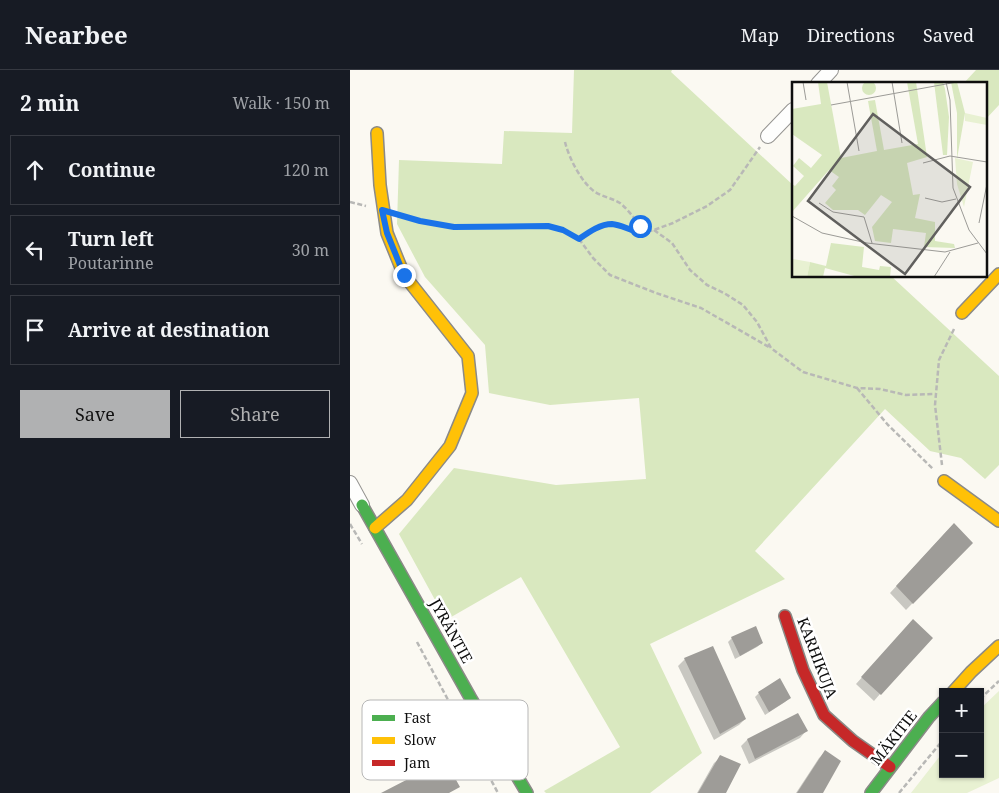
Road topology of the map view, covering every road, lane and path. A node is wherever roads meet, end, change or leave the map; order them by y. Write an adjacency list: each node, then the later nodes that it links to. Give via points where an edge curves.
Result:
1 (831, 70): 2 (street)
2 (820, 82)
3 (792, 111): 5 (street)
4 (377, 133): 8 (street)
5 (768, 136): 9 (path, via 730,190 707,206)
6 (566, 142): 10 (path, via 570,157 584,182 594,192 625,208)
7 (350, 202): 8 (path)
8 (382, 210): 11 (path, via 454,227 548,226); 22 (street, via 387,233 404,275 468,356 472,394 450,446 407,500)
9 (654, 230): 10 (path); 14 (path, via 672,242 690,270 707,285 743,306 757,322)
10 (647, 232): 11 (path, via 613,224 599,226)
11 (579, 239): 14 (path, via 610,276 701,308)
12 (999, 274): 13 (street)
13 (962, 313): 16 (path, via 938,360)
14 (771, 348): 15 (path, via 803,372)
15 (857, 388): 16 (path, via 906,395); 17 (path, via 888,425)
16 (936, 394): 17 (path)
17 (944, 481): 20 (street)
18 (350, 483): 19 (street, JYRÄNTIE)
19 (362, 505): 22 (street, JYRÄNTIE)
20 (999, 521)
21 (350, 524): 23 (path)
22 (375, 528): 31 (street, JYRÄNTIE)
23 (365, 550)
24 (785, 616): 34 (street, KARHIKUJA, via 803,670 824,715)
25 (413, 635): 30 (path)
26 (999, 646): 28 (street)
27 (999, 681): 29 (path)
28 (957, 688)
29 (984, 695)
30 (448, 700)
31 (472, 700)
32 (939, 706): 34 (street, MÄKITIE)
33 (939, 745): 40 (path)
34 (890, 767): 39 (street, MÄKITIE)
35 (491, 780): 37 (path)
36 (519, 780): 38 (street, JYRÄNTIE)
37 (498, 793)
38 (527, 793)
39 (871, 793)
40 (899, 793)

